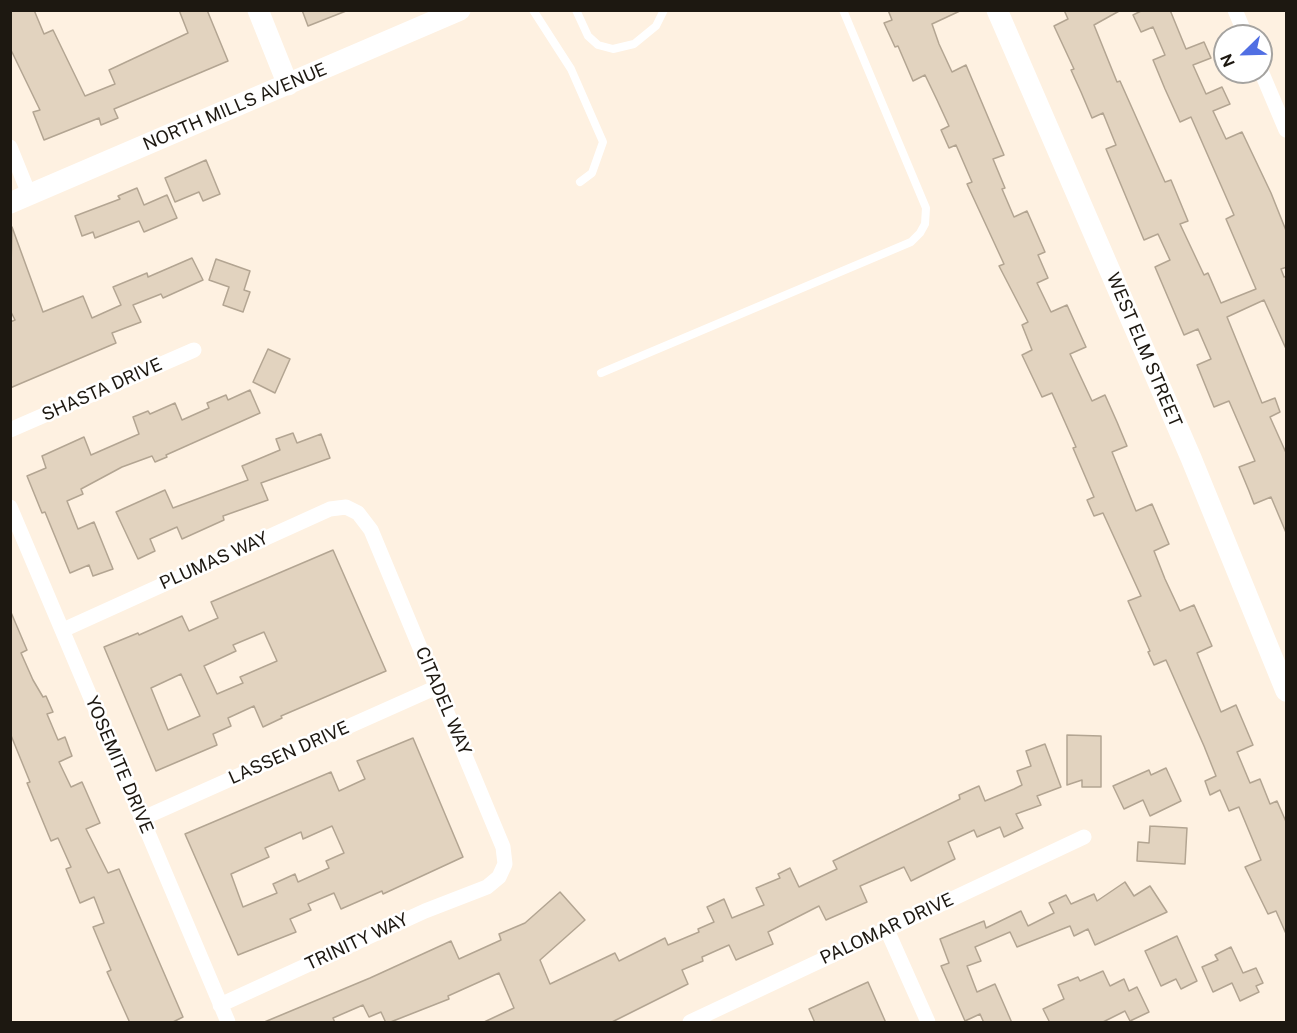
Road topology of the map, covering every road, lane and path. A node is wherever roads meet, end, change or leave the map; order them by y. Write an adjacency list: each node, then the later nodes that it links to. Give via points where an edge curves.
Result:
1 (258, 10): 11 (street)
2 (460, 10): 11 (street, NORTH MILLS AVENUE)
3 (533, 10): 14 (lane, via 571,69 603,142 592,172)
4 (576, 10): 5 (lane, via 588,36 598,45 614,49 634,44 656,26)
5 (664, 10)
6 (843, 10): 17 (lane, via 926,208 920,233 911,242)
7 (997, 10): 23 (street, WEST ELM STREET)
8 (1235, 10): 9 (street)
9 (1241, 24)
10 (1267, 84): 12 (street)
11 (288, 85): 15 (street, NORTH MILLS AVENUE)
12 (1287, 130)
13 (10, 147): 15 (street)
14 (580, 182)
15 (20, 198)
16 (194, 350): 18 (street, SHASTA DRIVE)
17 (601, 373)
18 (10, 430)
19 (10, 507): 21 (street, YOSEMITE DRIVE)
20 (364, 521): 21 (street, PLUMAS WAY, via 346,507 330,509); 22 (street, CITADEL WAY)
21 (63, 630): 24 (street, YOSEMITE DRIVE)
22 (437, 687): 24 (street, LASSEN DRIVE); 26 (street, CITADEL WAY, via 503,847 505,864 500,877)
23 (1287, 691)
24 (141, 819): 28 (street, YOSEMITE DRIVE)
25 (1084, 837): 27 (street, PALOMAR DRIVE)
26 (493, 882): 28 (street, TRINITY WAY)
27 (886, 930): 30 (street, PALOMAR DRIVE); 31 (street)
28 (220, 1005): 29 (street, YOSEMITE DRIVE)
29 (228, 1023)
30 (690, 1023)
31 (928, 1023)

